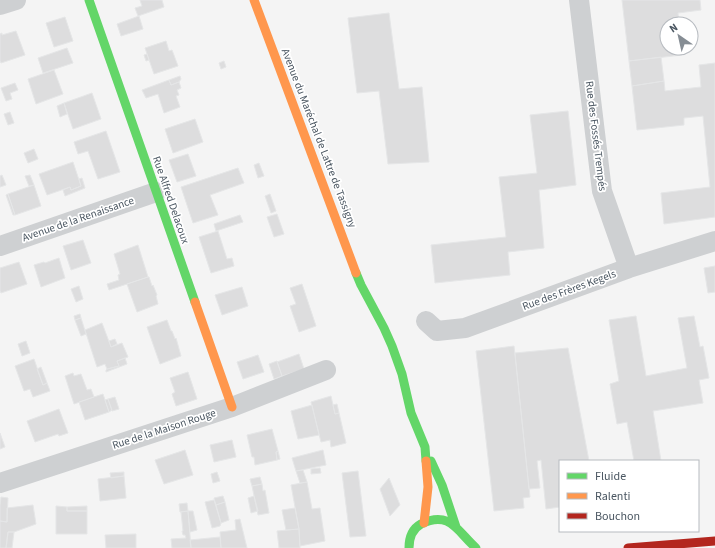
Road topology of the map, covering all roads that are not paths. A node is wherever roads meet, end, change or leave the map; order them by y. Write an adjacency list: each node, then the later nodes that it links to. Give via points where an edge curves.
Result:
1 (16, 0): 5 (street)
2 (89, 0): 6 (street, Rue Alfred Delacoux)
3 (254, 0): 10 (street, Avenue du Maréchal de Lattre de Tassigny)
4 (579, 0): 9 (street, Rue des Fossés Trempés, via 602,192)
5 (0, 5)
6 (156, 192): 8 (street, Avenue de la Renaissance); 15 (street, Rue Alfred Delacoux)
7 (715, 241): 9 (street, Rue des Frères Kegels)
8 (0, 246)
9 (629, 268): 12 (street, Rue des Frères Kegels, via 465,328 437,332)
10 (362, 285): 11 (street, Avenue du Maréchal de Lattre de Tassigny); 16 (street, Avenue du Maréchal de Lattre de Tassigny, via 392,346)
11 (369, 319)
12 (426, 321)
13 (326, 370): 15 (street, Rue de la Maison Rouge)
14 (397, 390): 16 (street, Avenue du Maréchal de Lattre de Tassigny)
15 (232, 407): 18 (street, Rue de la Maison Rouge)
16 (411, 413): 17 (street, Avenue du Maréchal de Lattre de Tassigny)
17 (425, 447): 19 (street, Avenue du Maréchal de Lattre de Tassigny, via 428,487); 20 (street)
18 (0, 483)
19 (424, 522): 20 (street, via 438,518); 22 (street, via 412,531)
20 (456, 526): 23 (street)
21 (715, 541): 24 (street)
22 (409, 548)
23 (476, 548)
24 (628, 548)

